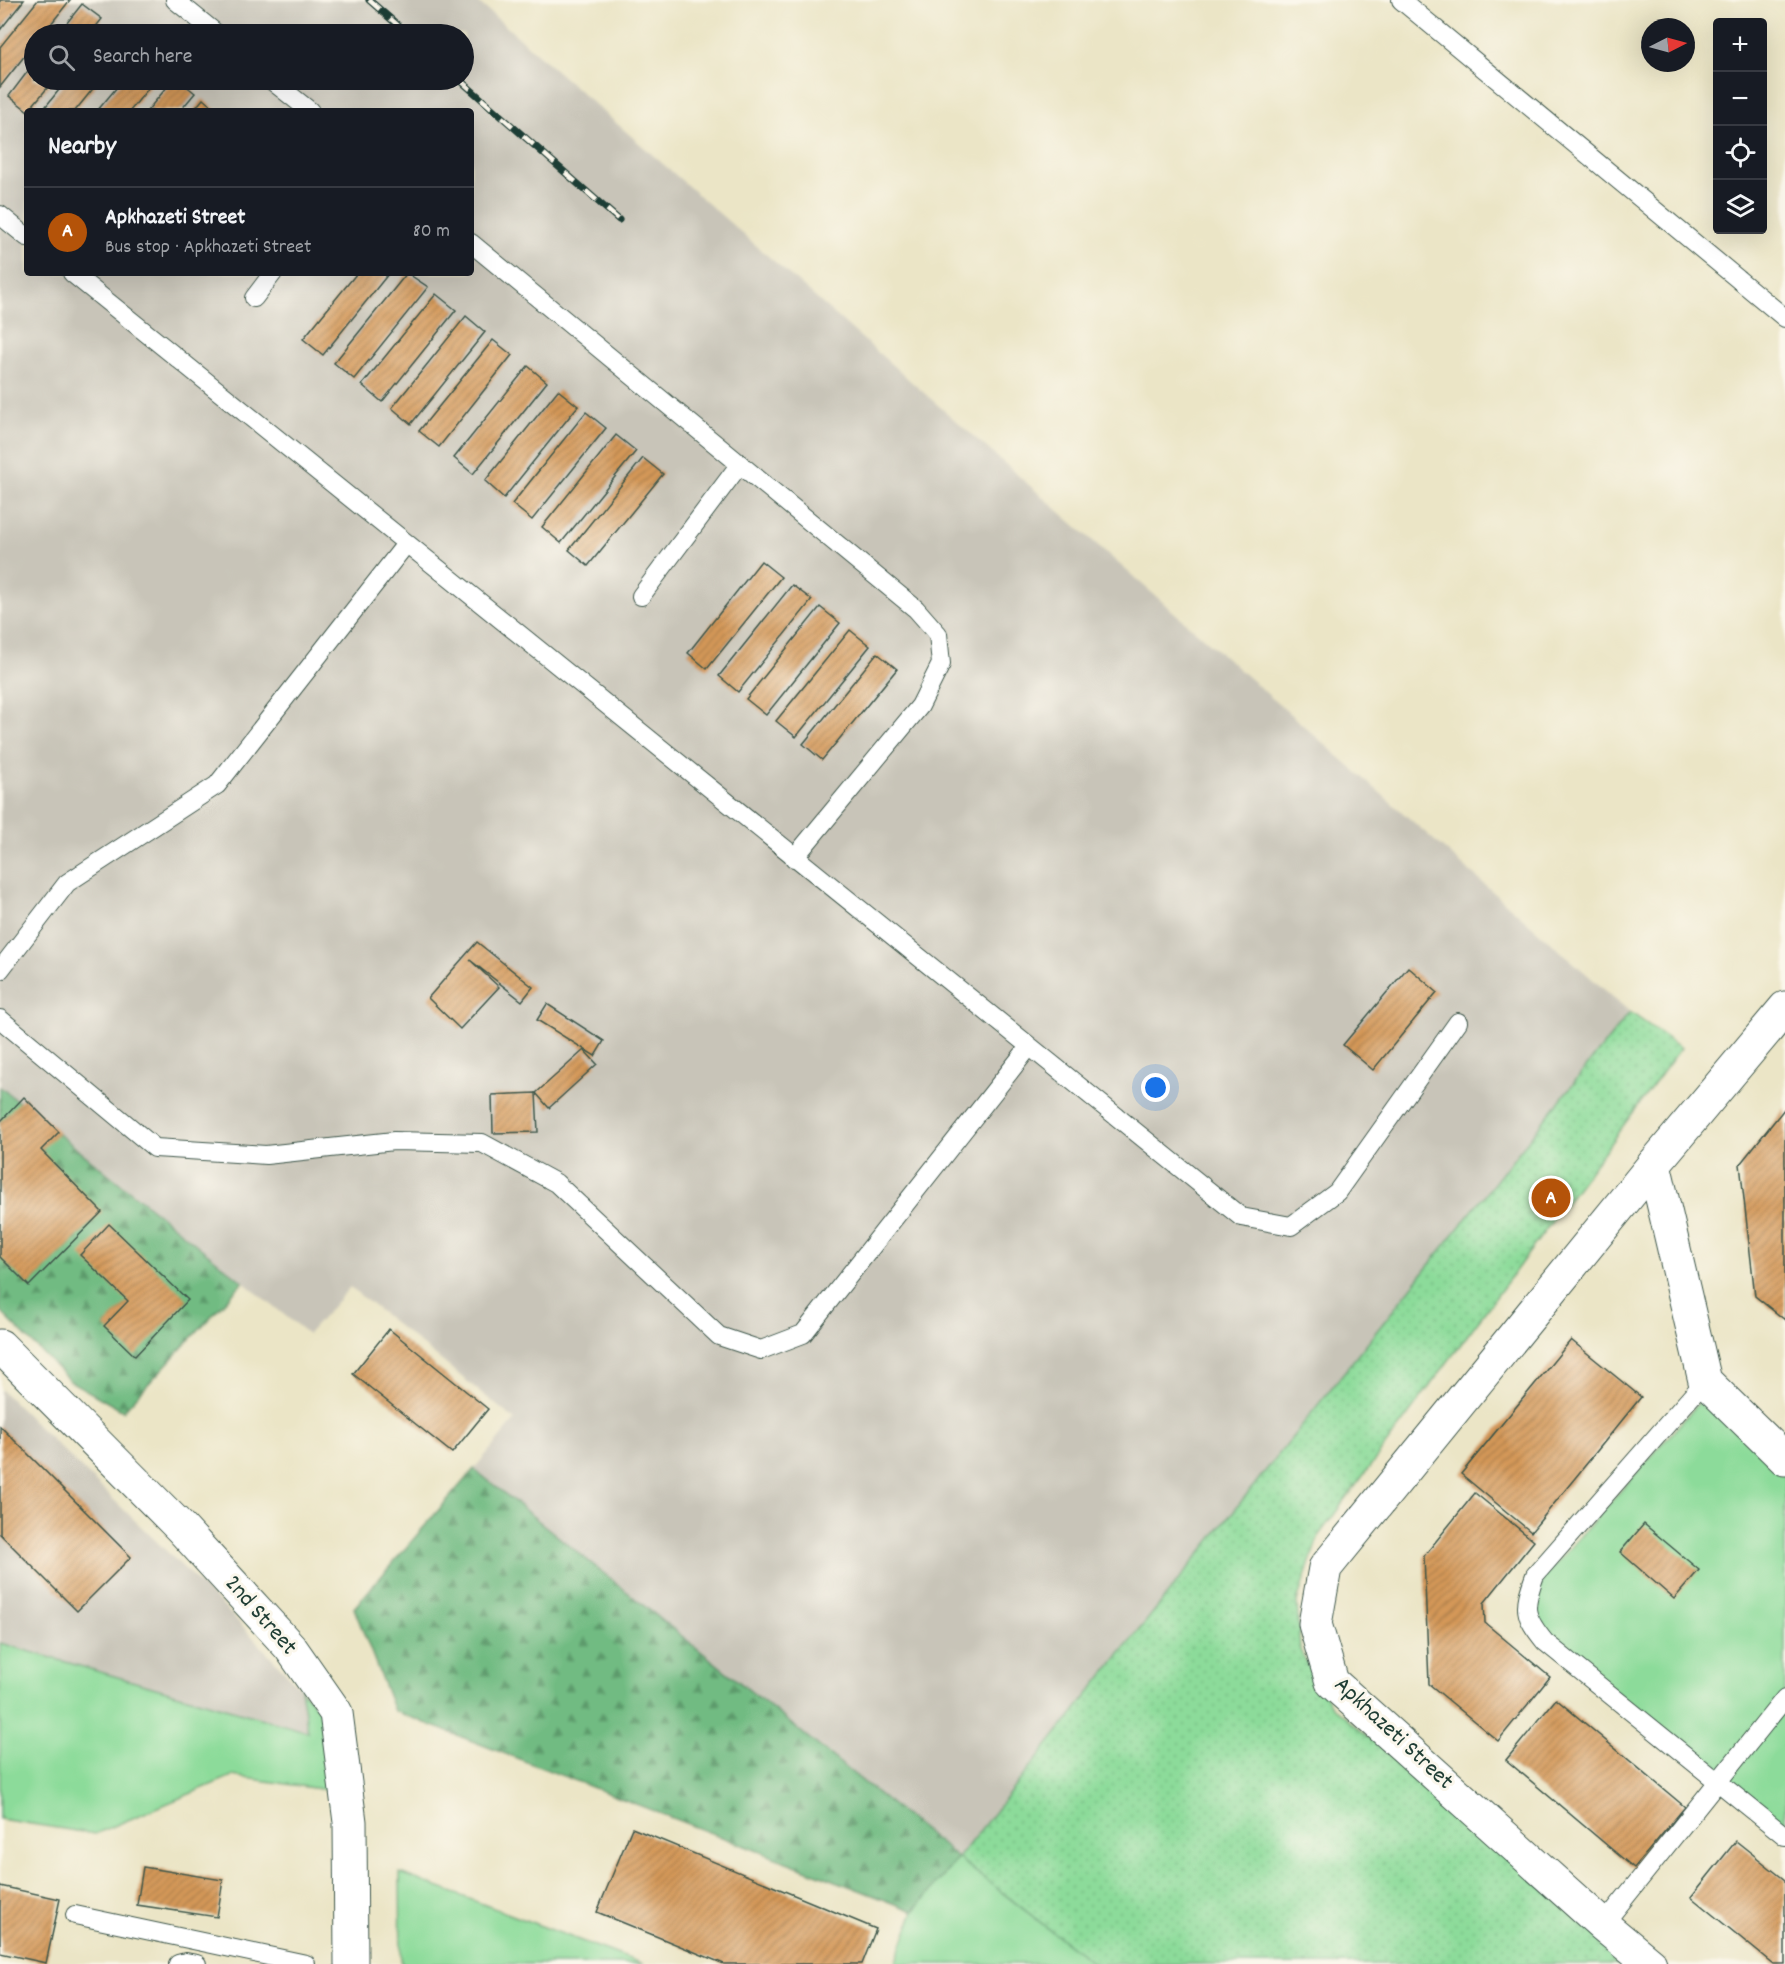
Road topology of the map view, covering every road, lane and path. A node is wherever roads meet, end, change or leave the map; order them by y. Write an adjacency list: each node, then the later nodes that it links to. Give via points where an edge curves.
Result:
1 (175, 0): 3 (lane)
2 (1401, 0): 12 (lane)
3 (205, 24)
4 (284, 90): 5 (lane)
5 (306, 108)
6 (0, 215): 7 (lane)
7 (24, 235)
8 (474, 245): 13 (lane)
9 (76, 276): 14 (lane)
10 (271, 276): 11 (lane)
11 (254, 298)
12 (1785, 318)
13 (740, 464): 15 (lane); 16 (lane, via 916,609 938,634 941,664 920,706)
14 (406, 544): 16 (lane); 17 (lane, via 217,785 66,883)
15 (641, 596)
16 (794, 858): 21 (lane)
17 (0, 970)
18 (1785, 1008): 22 (street, Apkhazeti Street)
19 (0, 1019): 21 (lane, via 155,1148 266,1155 394,1141 482,1143 556,1183 719,1336 761,1350 803,1334)
20 (1458, 1022): 21 (lane, via 1336,1192 1291,1226 1240,1217)
21 (1029, 1047)
22 (1654, 1164): 24 (street); 30 (street, Apkhazeti Street, via 1325,1568 1315,1624 1332,1682)
23 (0, 1346): 34 (street, 2nd Street, via 204,1553 290,1647 336,1713 350,1822)
24 (1706, 1381): 25 (street); 27 (lane, via 1535,1575 1525,1601 1529,1622 1545,1642)
25 (1785, 1459)
26 (1785, 1698): 27 (lane)
27 (1718, 1785): 28 (lane); 30 (lane)
28 (1785, 1836)
29 (75, 1915): 33 (lane)
30 (1603, 1925): 35 (street, Apkhazeti Street)
31 (178, 1964): 32 (lane)
32 (197, 1964)
33 (306, 1964)
34 (351, 1964)
35 (1650, 1964)

